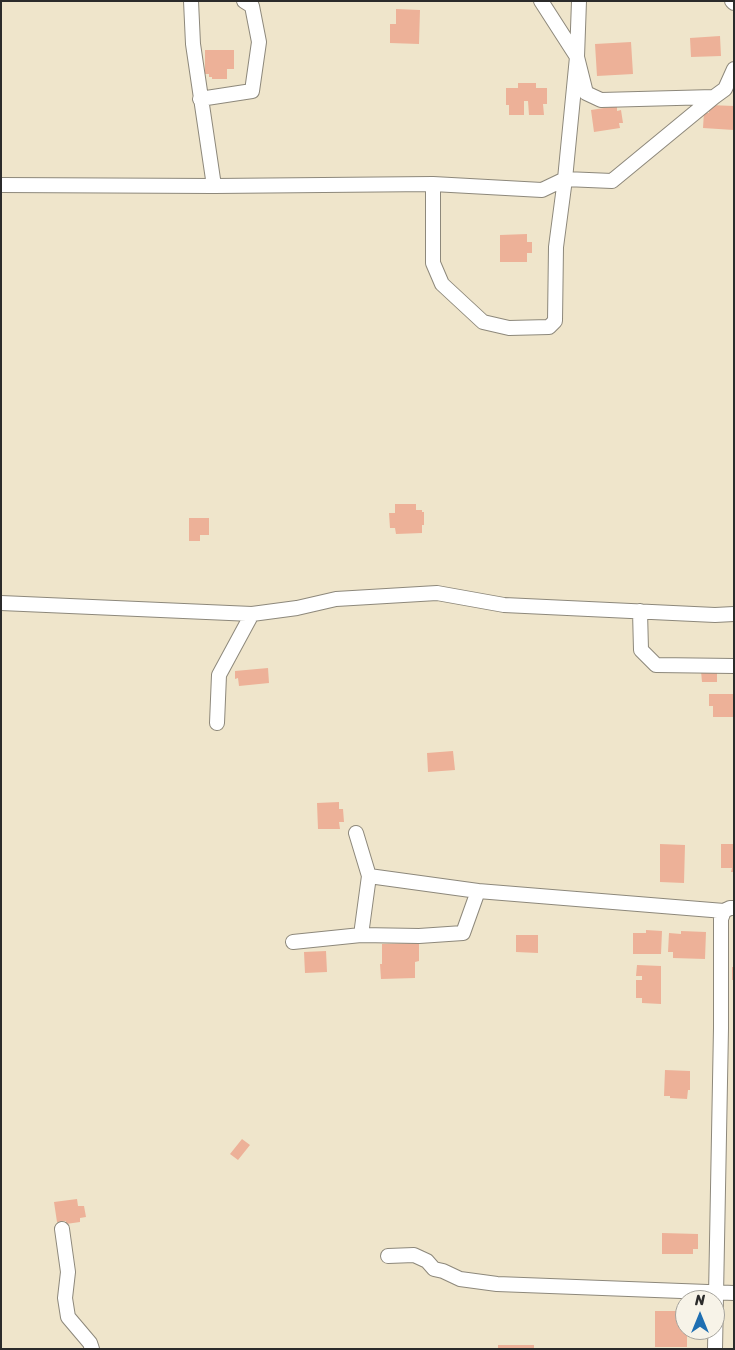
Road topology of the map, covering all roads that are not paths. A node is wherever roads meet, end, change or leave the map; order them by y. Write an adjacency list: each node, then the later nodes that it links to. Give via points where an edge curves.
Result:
1 (191, 1): 8 (street)
2 (541, 1): 5 (street)
3 (579, 1): 5 (street)
4 (250, 3): 8 (street, via 259,42 252,91)
5 (577, 57): 7 (street, via 586,92 601,100); 9 (street)
6 (734, 69): 7 (street, via 725,90)
7 (714, 97): 9 (street, via 612,180)
8 (200, 99): 12 (street)
9 (565, 179): 10 (street, via 542,190); 10 (street, via 556,247 555,321 549,327 509,328 483,322 442,284 433,263)
10 (433, 184): 12 (street)
11 (1, 185): 12 (street)
12 (214, 186)
13 (1, 603): 15 (street)
14 (640, 612): 15 (street, via 504,605 437,593 336,600); 16 (street); 17 (street, via 641,650 656,665)
15 (252, 614): 18 (street, via 220,675)
16 (734, 614)
17 (734, 666)
18 (217, 723)
19 (356, 833): 20 (street)
20 (369, 876): 21 (street); 23 (street)
21 (478, 891): 22 (street); 23 (street, via 463,933)
22 (729, 910): 28 (street, via 721,919)
23 (361, 936): 24 (street)
24 (293, 942)
25 (62, 1229): 29 (street, via 68,1272 65,1298 68,1316)
26 (388, 1256): 27 (street, via 414,1255 427,1261 434,1269 460,1279 498,1284)
27 (675, 1290)
28 (716, 1290)
29 (92, 1349)

